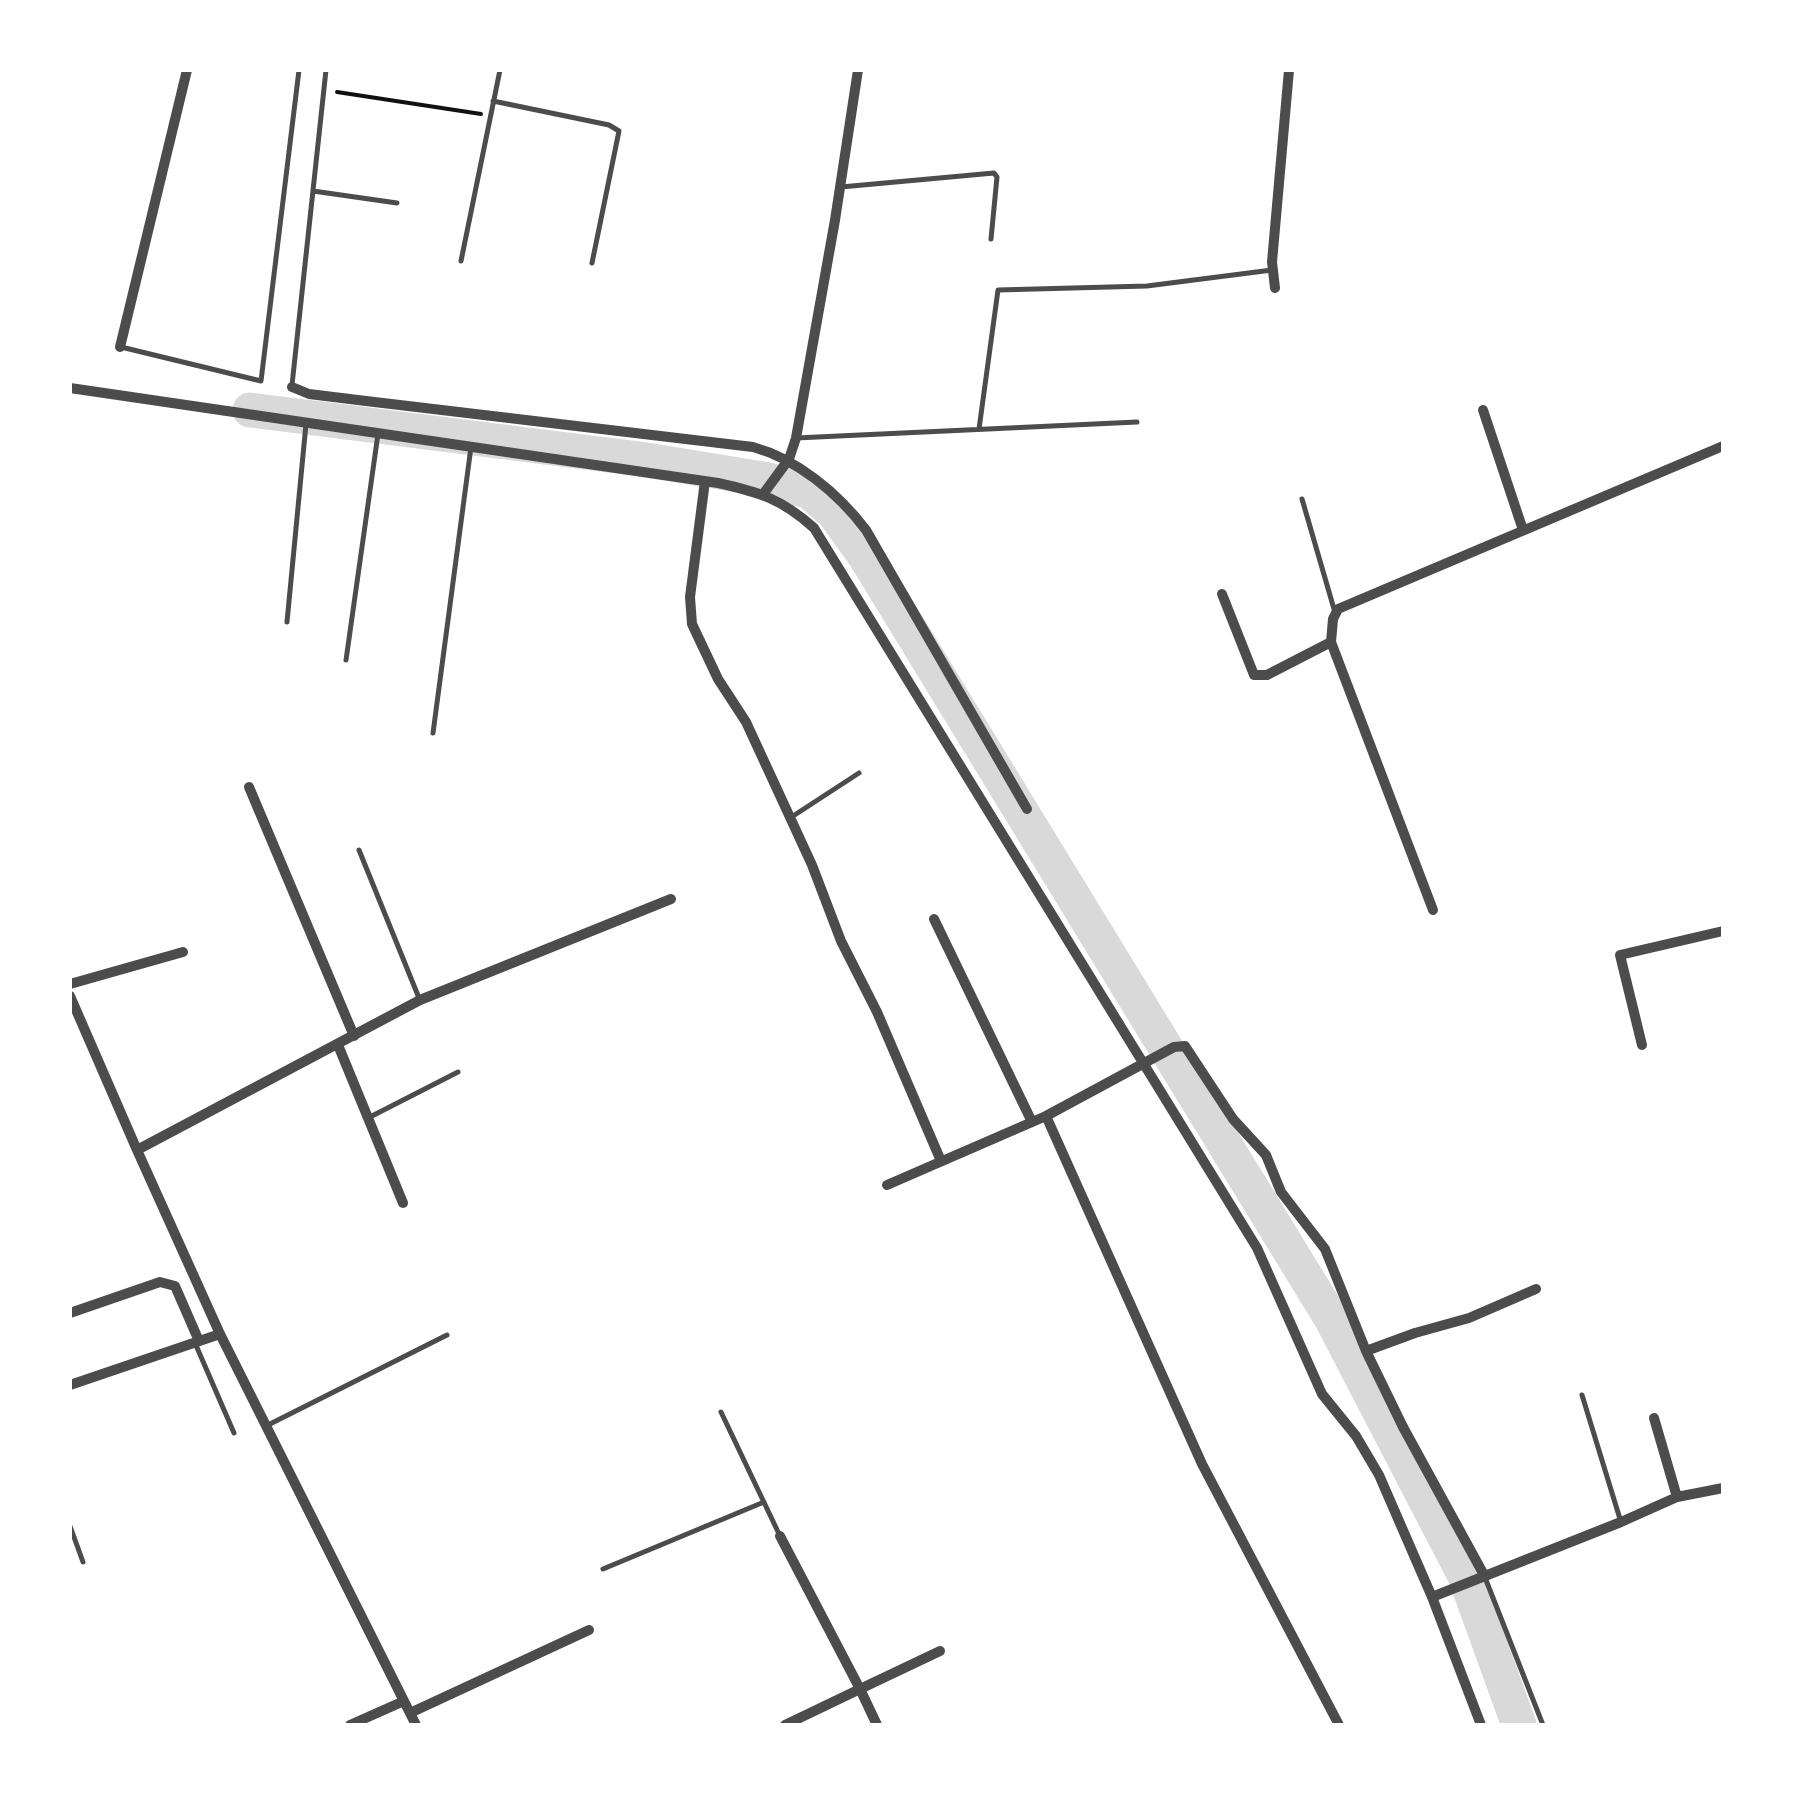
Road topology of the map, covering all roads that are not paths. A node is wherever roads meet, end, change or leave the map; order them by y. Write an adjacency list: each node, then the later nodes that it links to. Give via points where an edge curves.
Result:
1 (187, 70): 16 (street)
2 (299, 70): 16 (lane, via 261,381)
3 (326, 70): 9 (lane)
4 (500, 70): 7 (lane)
5 (858, 70): 8 (street)
6 (1290, 70): 14 (street)
7 (493, 101): 12 (lane); 13 (lane, via 619,131)
8 (840, 187): 11 (lane, via 994,173); 24 (street)
9 (312, 191): 10 (lane); 17 (lane)
10 (397, 203)
11 (991, 238)
12 (460, 261)
13 (592, 263)
14 (1272, 270): 15 (street); 22 (lane, via 1147,286 1000,289)
15 (1275, 288)
16 (120, 347)
17 (292, 386): 27 (street, via 366,402 753,447)
18 (70, 388): 21 (street)
19 (1483, 410): 31 (street)
20 (1136, 422): 22 (lane)
21 (306, 424): 23 (street); 34 (lane)
22 (979, 430): 24 (lane)
23 (378, 434): 26 (street); 36 (lane)
24 (796, 438): 27 (street)
25 (1723, 446): 31 (street)
26 (471, 447): 28 (street); 37 (lane)
27 (789, 458): 29 (street); 40 (street, via 866,530)
28 (705, 481): 29 (street); 41 (street, via 692,624)
29 (770, 486): 54 (street, via 831,552)
30 (1302, 500): 33 (lane)
31 (1523, 530): 33 (street)
32 (1222, 594): 35 (street, via 1254,675 1267,675)
33 (1336, 612): 35 (street)
34 (287, 622)
35 (1331, 642): 44 (street)
36 (346, 660)
37 (433, 733)
38 (859, 774): 41 (lane)
39 (249, 787): 51 (street)
40 (1028, 808)
41 (790, 818): 60 (street)
42 (359, 850): 50 (lane)
43 (671, 899): 50 (street)
44 (1433, 910)
45 (934, 919): 58 (street)
46 (1723, 931): 53 (street, via 1620,955)
47 (183, 952): 48 (street)
48 (70, 984)
49 (70, 996): 59 (street)
50 (420, 1000): 51 (street)
51 (354, 1036): 52 (street)
52 (338, 1045): 57 (street); 59 (street)
53 (1642, 1045)
54 (1148, 1061): 56 (street); 68 (street, via 1180,1045 1188,1049 1325,1249); 84 (street, via 1257,1248 1322,1394 1379,1475)
55 (458, 1072): 57 (lane)
56 (1046, 1116): 58 (street); 94 (street, via 1202,1464)
57 (368, 1118): 62 (street)
58 (1032, 1122): 60 (street)
59 (138, 1150): 65 (street)
60 (941, 1161): 61 (street)
61 (888, 1184)
62 (403, 1204)
63 (1536, 1289): 68 (street)
64 (70, 1313): 67 (street, via 160,1282 175,1286)
65 (220, 1334): 67 (street); 73 (street)
66 (447, 1334): 73 (lane)
67 (197, 1342): 69 (street); 74 (lane)
68 (1366, 1351): 83 (street)
69 (70, 1386)
70 (1582, 1395): 78 (lane)
71 (721, 1412): 77 (lane)
72 (1654, 1418): 76 (street)
73 (266, 1426): 88 (street)
74 (234, 1434)
75 (1723, 1488): 76 (street)
76 (1677, 1497): 78 (street)
77 (764, 1502): 80 (lane); 82 (lane)
78 (1621, 1522): 83 (street)
79 (70, 1526): 81 (lane)
80 (780, 1536): 87 (street)
81 (82, 1562)
82 (603, 1569)
83 (1480, 1577): 84 (street); 96 (lane)
84 (1432, 1597): 95 (street)
85 (588, 1630): 89 (street)
86 (940, 1651): 87 (street)
87 (860, 1689): 92 (street); 93 (street)
88 (404, 1700): 89 (street); 90 (street)
89 (410, 1713): 91 (street)
90 (350, 1725)
91 (416, 1725)
92 (785, 1725)
93 (878, 1725)
94 (1339, 1725)
95 (1481, 1725)
96 (1543, 1725)

